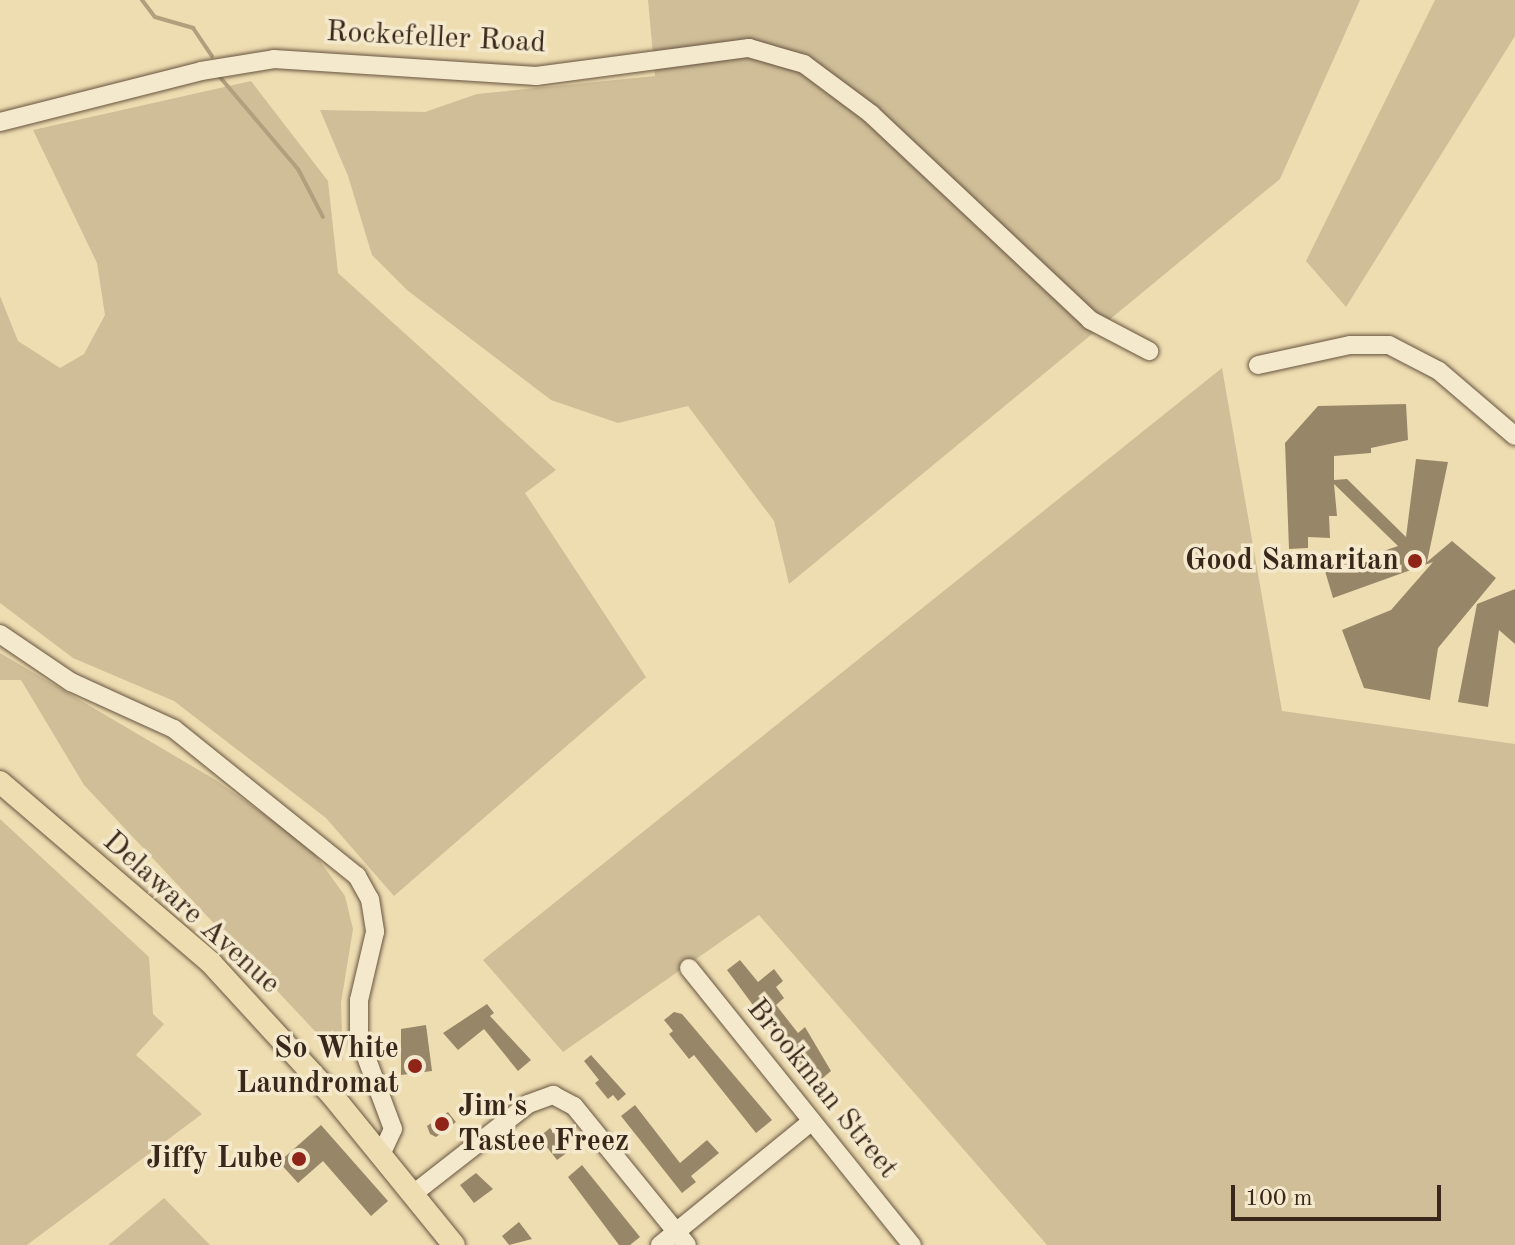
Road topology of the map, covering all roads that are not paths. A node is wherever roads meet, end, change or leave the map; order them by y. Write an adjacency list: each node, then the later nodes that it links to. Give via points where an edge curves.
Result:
1 (0, 122): 2 (street, Rockefeller Road, via 201,71 274,59 536,76 749,48 791,57 849,97 1090,320)
2 (1149, 351)
3 (1258, 365): 4 (street, via 1350,345 1389,345 1439,371)
4 (1515, 436)
5 (0, 634): 9 (street, via 71,682 140,709 191,740 357,876 375,923 358,1009 359,1038 393,1129)
6 (0, 782): 9 (main road, Delaware Avenue, via 211,963)
7 (689, 968): 8 (street, Brookman Street)
8 (811, 1122): 11 (street); 14 (street, Brookman Street)
9 (381, 1155): 10 (main road, Delaware Avenue)
10 (413, 1194): 11 (street, via 534,1099 553,1095 569,1102); 12 (main road, Delaware Avenue)
11 (682, 1238): 13 (street)
12 (454, 1245)
13 (660, 1245)
14 (912, 1245)

